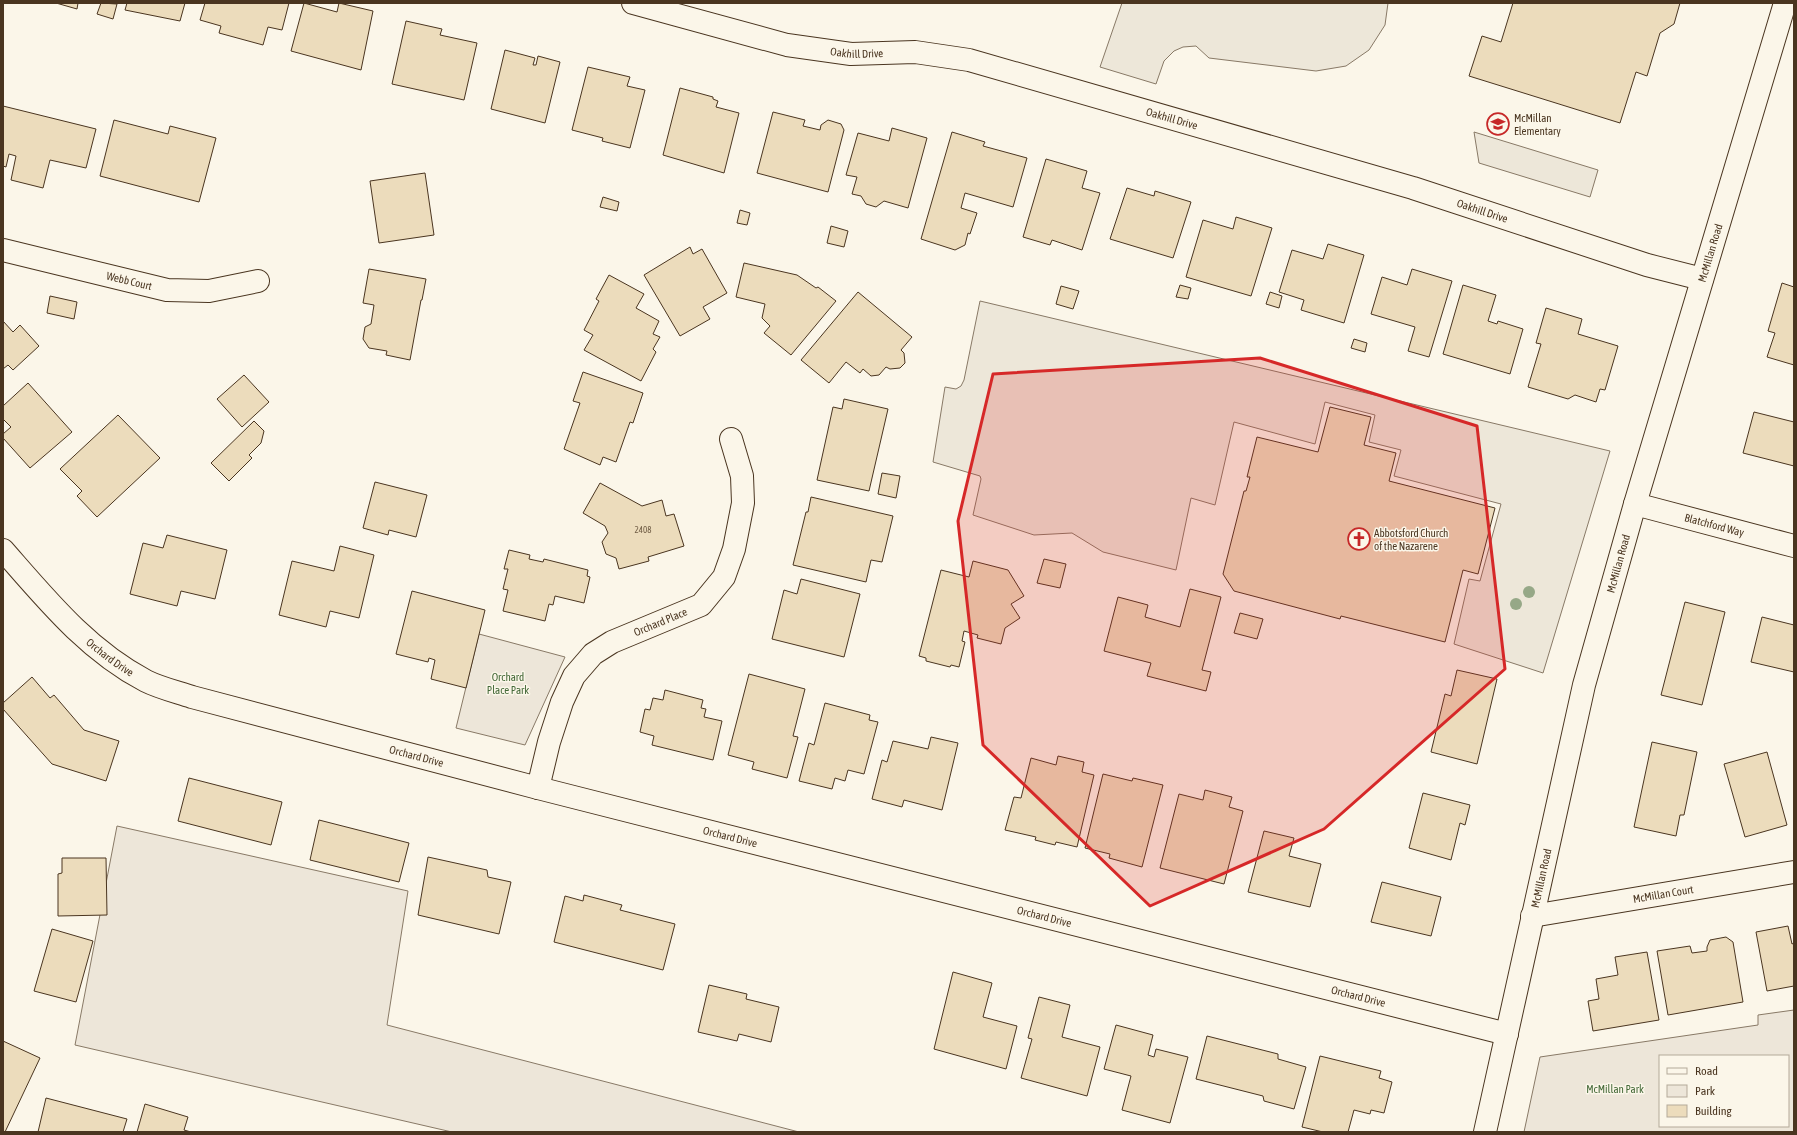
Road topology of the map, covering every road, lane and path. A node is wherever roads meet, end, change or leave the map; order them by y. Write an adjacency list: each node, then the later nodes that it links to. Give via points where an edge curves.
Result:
1 (633, 3): 4 (street, Oakhill Drive, via 787,45 851,54 915,52 969,60 1413,188 1647,265)
2 (1785, 3): 4 (street, McMillan Road)
3 (3, 250): 5 (street, Webb Court, via 167,290 210,291)
4 (1702, 279): 7 (street, McMillan Road)
5 (258, 281)
6 (731, 439): 10 (street, Orchard Place, via 742,476 743,503 734,549 724,577 701,605 612,642 592,654 574,676 562,702)
7 (1635, 504): 8 (street, Blatchford Way); 12 (street, McMillan Road, via 1584,685)
8 (1794, 546)
9 (3, 550): 10 (street, Orchard Drive, via 67,622 105,656 147,681 192,697)
10 (538, 788): 13 (street, Orchard Drive)
11 (1794, 872): 12 (street, McMillan Court)
12 (1532, 916): 13 (street, McMillan Road)
13 (1507, 1034): 14 (street, McMillan Road)
14 (1485, 1132)

